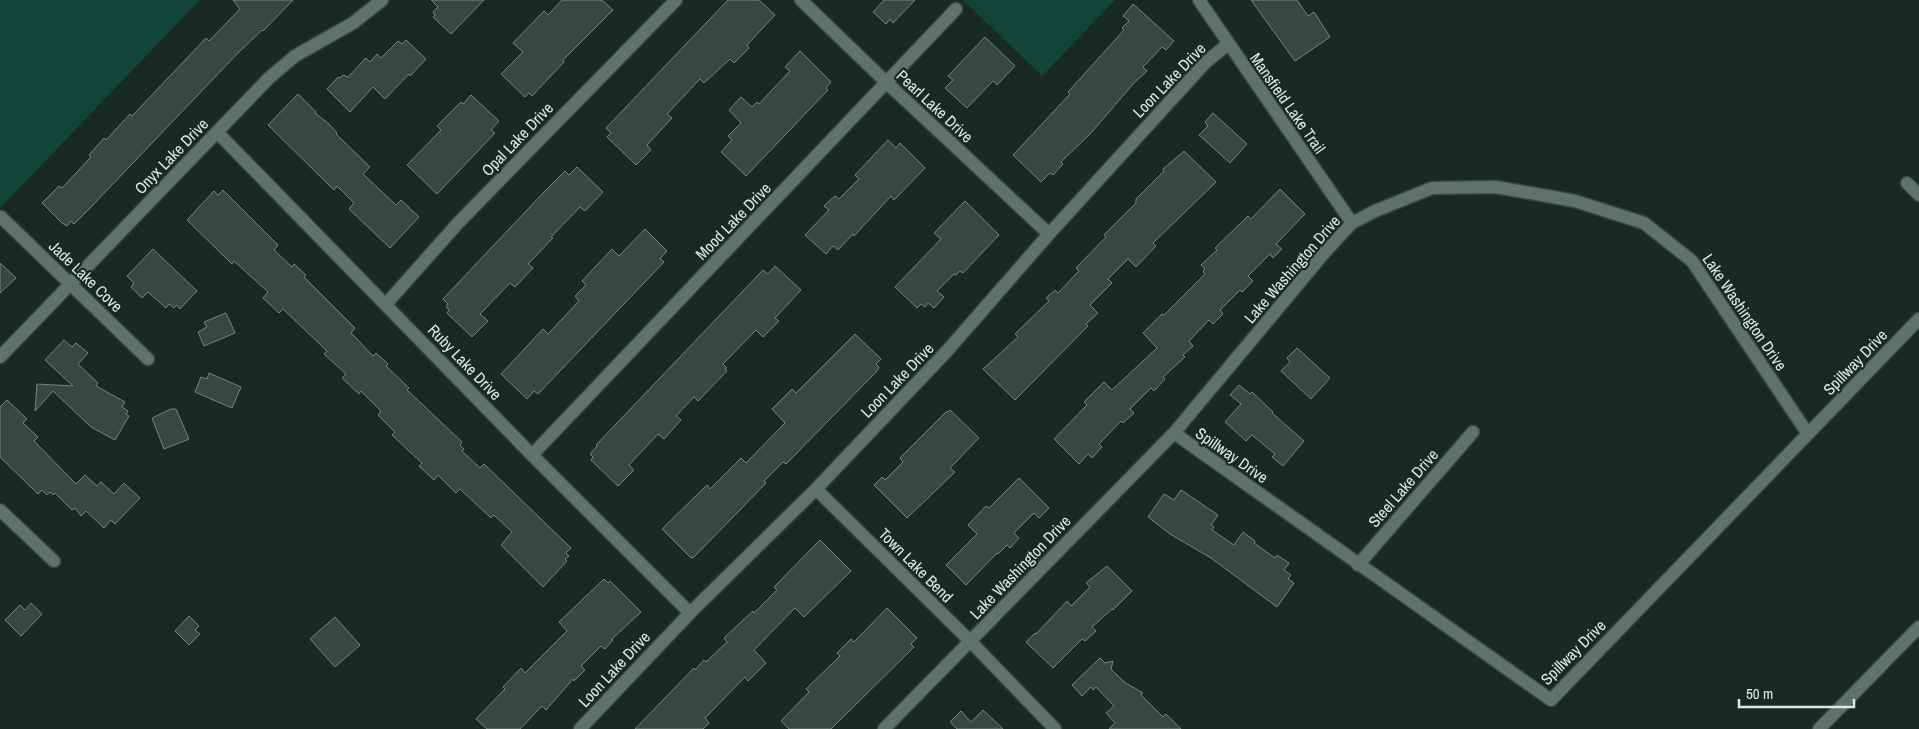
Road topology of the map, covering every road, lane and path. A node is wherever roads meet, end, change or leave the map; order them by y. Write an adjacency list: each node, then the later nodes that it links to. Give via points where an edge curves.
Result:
1 (382, 0): 8 (street, Onyx Lake Drive, via 353,23 295,56)
2 (676, 0): 15 (street, Opal Lake Drive, via 459,222)
3 (801, 0): 7 (street, Pearl Lake Drive)
4 (1199, 0): 6 (street, Mansfield Lake Trail)
5 (956, 9): 7 (street, Mood Lake Drive)
6 (1228, 44): 12 (street, Mansfield Lake Trail); 13 (street, Loon Lake Drive, via 1206,62)
7 (886, 83): 13 (street, Pearl Lake Drive); 22 (street, Mood Lake Drive)
8 (217, 132): 14 (street, Onyx Lake Drive); 15 (street, Ruby Lake Drive)
9 (1907, 183): 10 (street)
10 (1919, 195)
11 (1, 217): 14 (street, Jade Lake Cove)
12 (1352, 223): 20 (street, Lake Washington Drive); 21 (street, Lake Washington Drive, via 1432,188 1496,187 1575,202 1644,223 1692,261)
13 (1049, 234): 23 (street, Loon Lake Drive, via 947,351)
14 (70, 284): 17 (street, Onyx Lake Drive); 18 (street, Jade Lake Cove)
15 (386, 304): 22 (street, Ruby Lake Drive)
16 (1919, 319): 21 (street, Spillway Drive)
17 (0, 357)
18 (148, 359)
19 (1473, 432): 26 (street, Steel Lake Drive)
20 (1174, 433): 26 (street, Spillway Drive); 29 (street, Lake Washington Drive)
21 (1808, 434): 26 (street, Spillway Drive, via 1551,700)
22 (532, 455): 27 (street, Ruby Lake Drive)
23 (816, 489): 27 (street, Loon Lake Drive); 29 (street, Town Lake Bend)
24 (0, 510): 25 (street)
25 (54, 561)
26 (1358, 565)
27 (690, 613): 30 (street, Loon Lake Drive)
28 (1919, 629): 33 (street)
29 (970, 641): 31 (street, Lake Washington Drive); 32 (street, Town Lake Bend)
30 (580, 729)
31 (884, 729)
32 (1055, 729)
33 (1819, 729)

